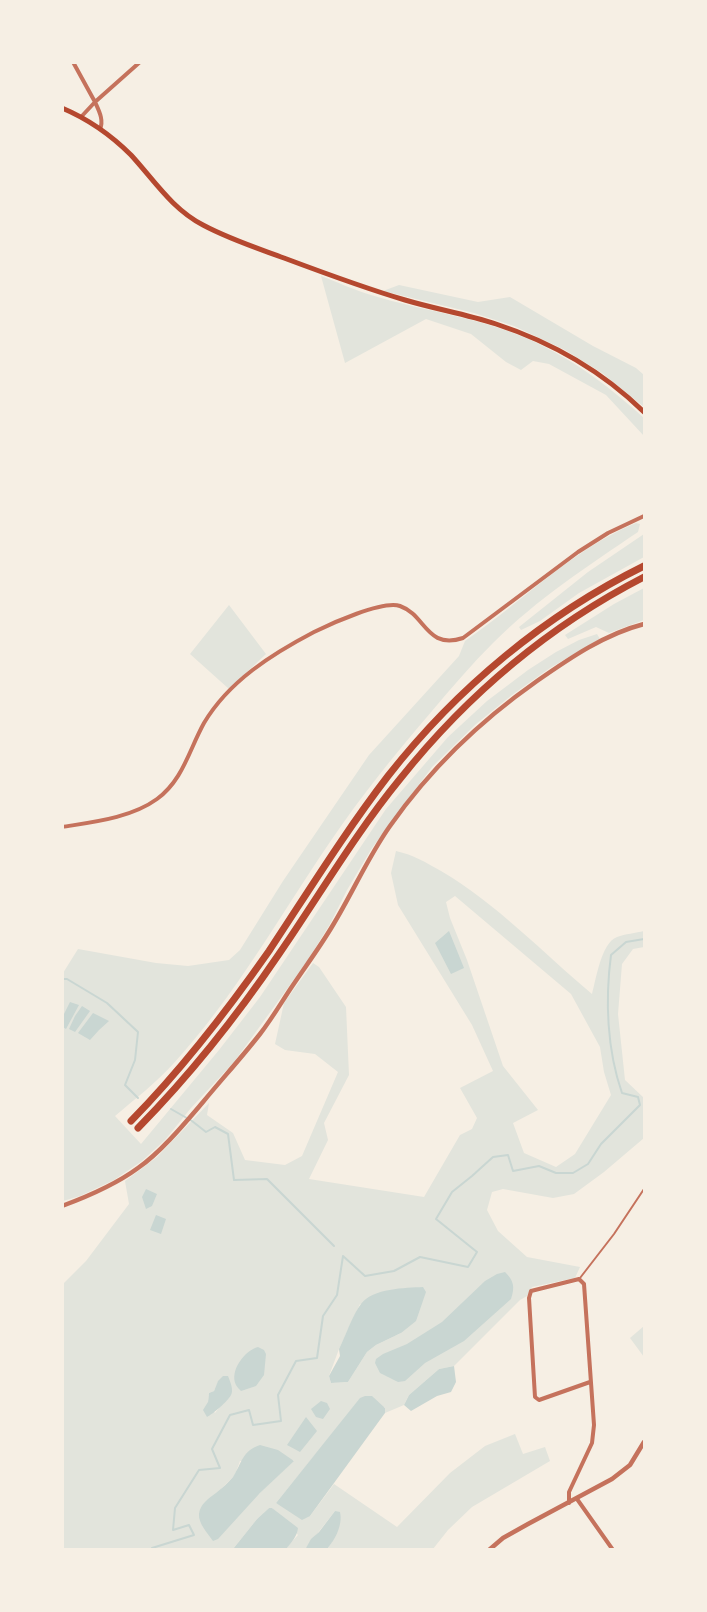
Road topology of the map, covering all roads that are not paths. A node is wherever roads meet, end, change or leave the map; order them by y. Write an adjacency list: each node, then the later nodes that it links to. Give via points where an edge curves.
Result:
1 (73, 62): 3 (street)
2 (140, 62): 3 (street)
3 (95, 102): 5 (street); 6 (street, via 101,115)
4 (62, 108): 5 (main road)
5 (81, 117): 6 (main road)
6 (100, 130): 7 (main road, via 130,154 181,211 208,228 359,286 478,318 526,335 590,369)
7 (644, 412)
8 (644, 516): 12 (street, via 616,528 578,552 463,638 439,639 406,609 394,605 368,610 316,631 258,664 224,698 204,723 180,775 168,790 142,808)
9 (644, 566): 13 (highway, via 587,597 526,639 459,696 422,735 370,800 229,1006 184,1063)
10 (644, 577): 14 (highway, via 585,611 530,650 441,730 375,811 234,1018)
11 (644, 624): 16 (street, via 596,643 476,728 434,770 390,826 334,924 261,1032 195,1111 137,1169 98,1192)
12 (62, 827)
13 (131, 1121)
14 (138, 1128)
15 (644, 1189): 17 (lane)
16 (62, 1206)
17 (579, 1279): 18 (street, via 584,1284); 18 (street, via 531,1291 535,1397 539,1400)
18 (590, 1382): 21 (street, via 594,1425 592,1443 569,1492)
19 (644, 1445): 20 (street, via 622,1472)
20 (577, 1498): 21 (street); 22 (street)
21 (568, 1503): 23 (street, via 504,1538)
22 (612, 1548): 24 (street)
23 (490, 1550)
24 (606, 1550)

